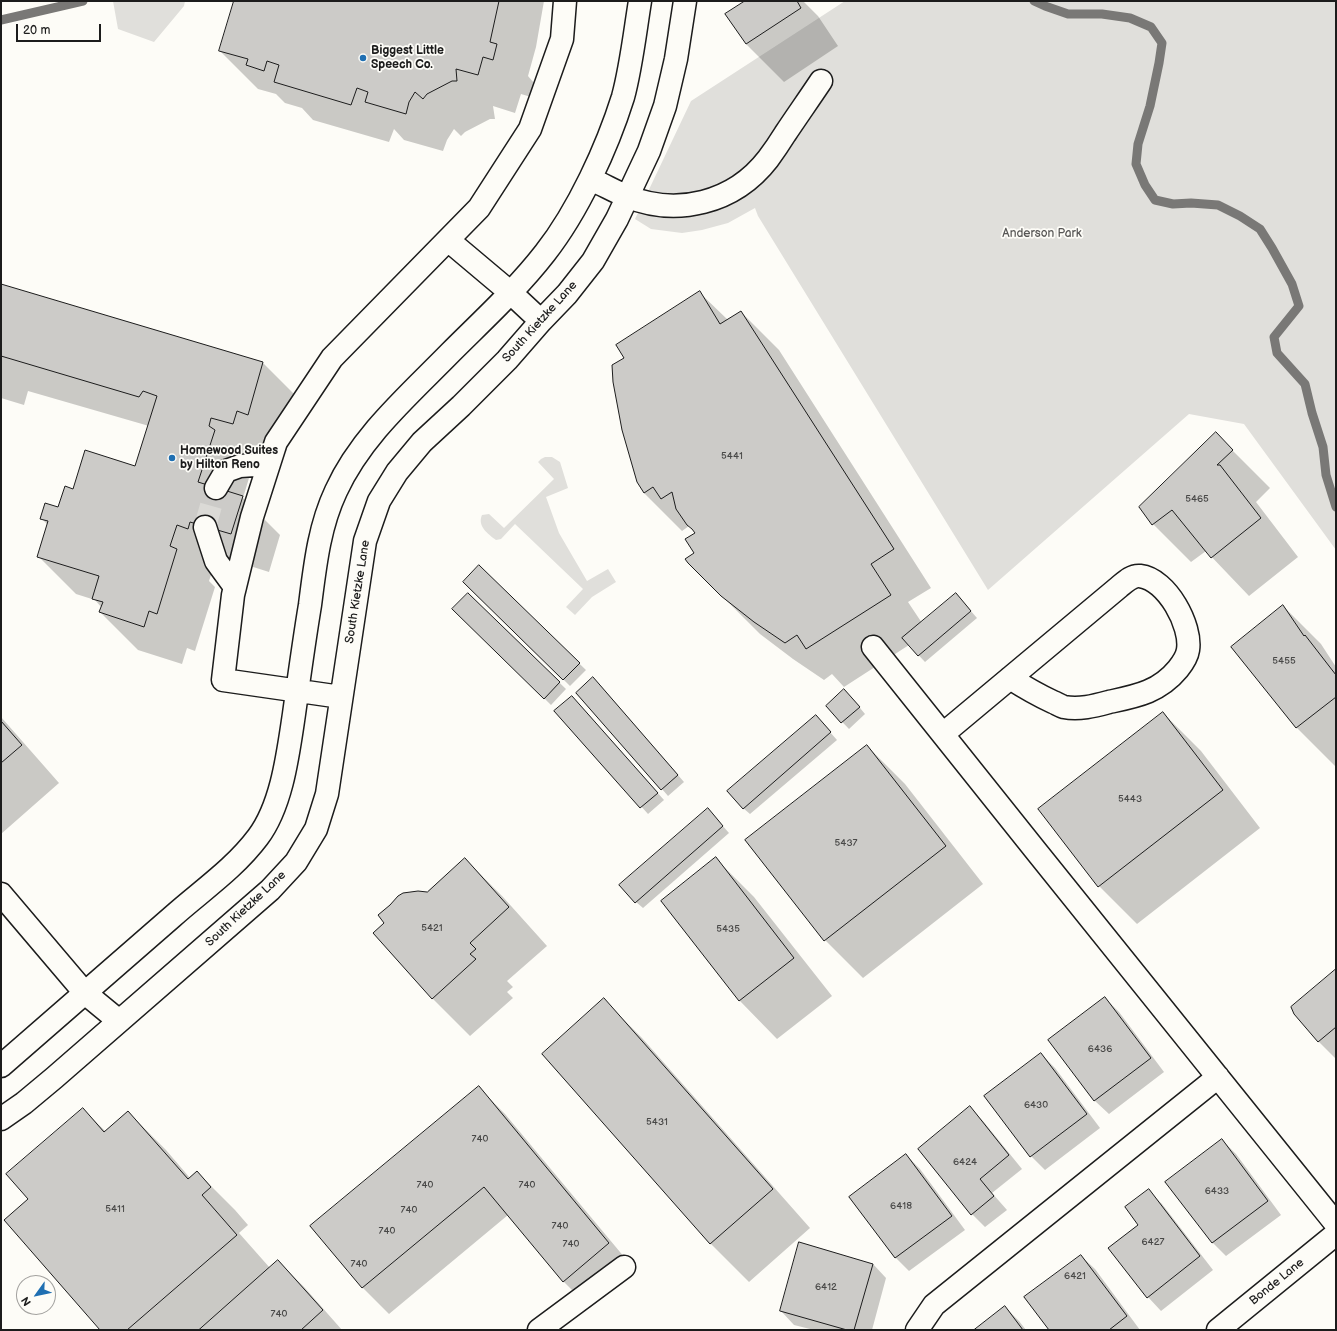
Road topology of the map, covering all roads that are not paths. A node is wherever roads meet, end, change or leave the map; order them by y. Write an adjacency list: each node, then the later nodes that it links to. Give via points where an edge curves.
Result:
1 (565, 1): 7 (street, via 562,39 530,129 479,208)
2 (640, 1): 5 (street, via 623,94)
3 (684, 1): 6 (street, South Kietzke Lane, via 676,59 665,106 649,151)
4 (820, 81): 6 (street, via 768,160 747,181 729,192 692,205 659,205)
5 (590, 178): 6 (street); 8 (street, via 571,214 546,252)
6 (627, 196): 9 (street, South Kietzke Lane, via 593,261)
7 (448, 240): 8 (street); 10 (street, via 332,358 276,442)
8 (511, 293): 9 (street); 16 (street, via 390,414 356,454 336,491 323,525 316,557)
9 (541, 321): 17 (street, South Kietzke Lane, via 507,360 422,442 397,472 379,501 365,541)
10 (269, 464): 11 (street, via 240,466 226,471); 13 (street, via 252,517)
11 (216, 488)
12 (205, 526): 13 (street, via 216,561)
13 (235, 587): 16 (street, via 223,680)
14 (873, 647): 18 (street)
15 (1010, 678): 15 (street, via 1119,587 1140,576 1162,588 1177,607 1187,635 1188,650 1170,679 1158,688 1136,696 1083,708 1063,706); 18 (street)
16 (297, 691): 17 (street); 20 (street, via 282,779 273,810 260,835 238,861)
17 (341, 697): 21 (street, South Kietzke Lane, via 327,794 316,829 296,862 270,890)
18 (942, 734): 23 (street)
19 (1, 894): 20 (street)
20 (85, 993): 21 (street); 22 (street)
21 (119, 1022): 24 (street, South Kietzke Lane, via 36,1093)
22 (1, 1066)
23 (1218, 1077): 25 (street); 29 (street, via 934,1305)
24 (1, 1119)
25 (1336, 1224)
26 (1336, 1234): 30 (street, Bonde Lane)
27 (624, 1267): 28 (street)
28 (539, 1330)
29 (917, 1330)
30 (1218, 1330)

